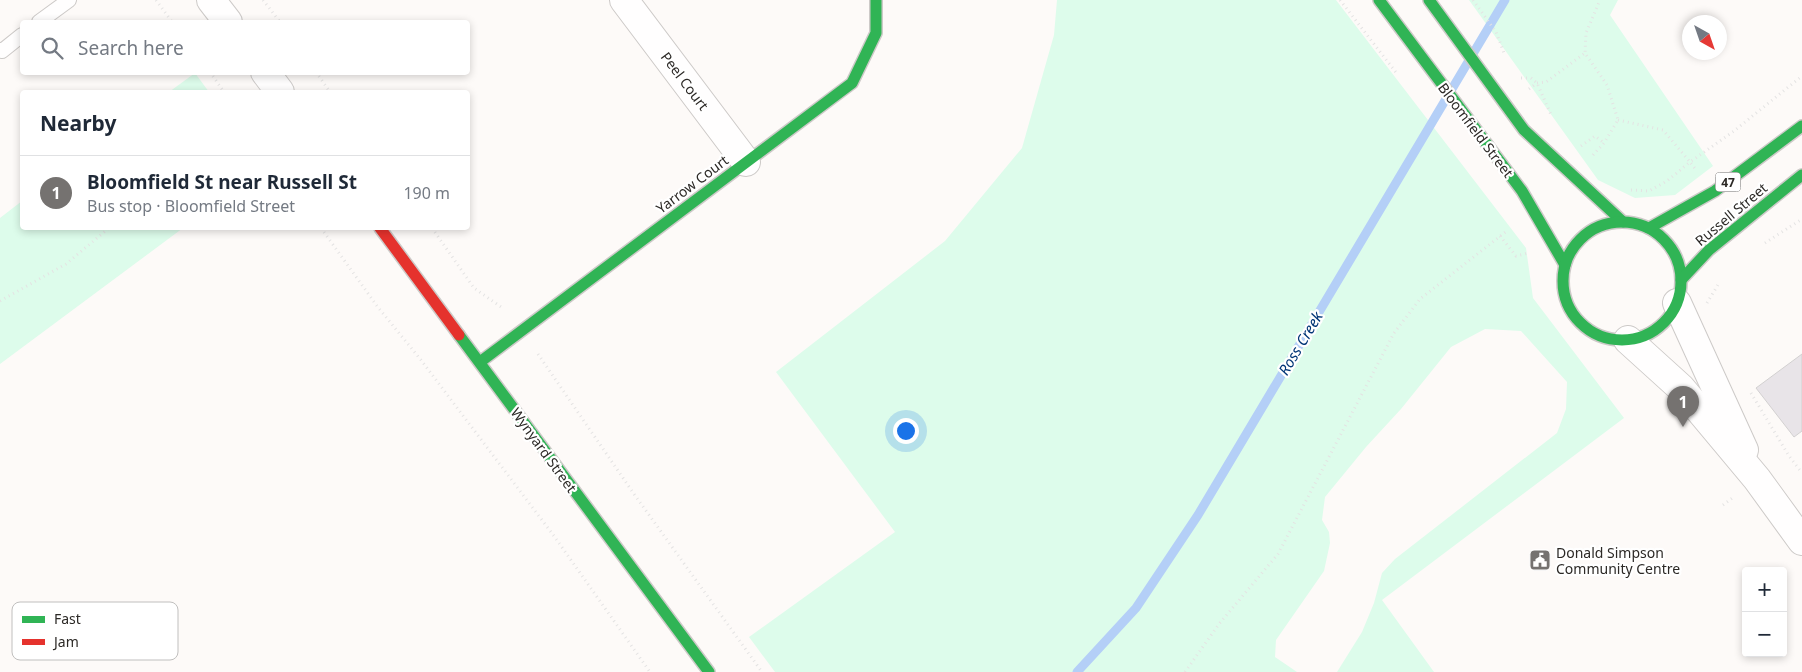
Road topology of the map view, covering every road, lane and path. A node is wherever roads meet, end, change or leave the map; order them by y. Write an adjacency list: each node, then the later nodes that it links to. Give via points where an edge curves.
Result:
1 (69, 0): 11 (lane)
2 (156, 0): 12 (path)
3 (211, 0): 13 (street)
4 (263, 0): 14 (path)
5 (624, 0): 35 (street, Peel Court)
6 (876, 0): 35 (main road, Yarrow Court, via 876,34 852,83)
7 (1380, 0): 51 (main road, Bloomfield Street, via 1522,191)
8 (1429, 0): 28 (main road)
9 (1472, 0): 18 (path, via 1496,32)
10 (1600, 0): 17 (path, via 1586,32)
11 (42, 20)
12 (171, 20)
13 (226, 20)
14 (278, 20)
15 (20, 37): 16 (lane)
16 (0, 50)
17 (1585, 53): 24 (path, via 1546,82); 29 (path, via 1607,85)
18 (1508, 60)
19 (212, 75): 25 (path)
20 (267, 75): 26 (street)
21 (318, 75): 27 (path)
22 (1515, 76): 24 (path, via 1531,78)
23 (1802, 76): 36 (path)
24 (1537, 83): 28 (path); 30 (path)
25 (223, 90)
26 (278, 90)
27 (329, 90)
28 (1506, 105): 41 (main road, via 1524,130)
29 (1618, 120): 32 (path); 36 (path, via 1663,130)
30 (1556, 125)
31 (1802, 126): 39 (main road, Russell Street / 47)
32 (1604, 144): 33 (path, via 1595,136); 34 (path)
33 (1574, 152)
34 (1589, 159)
35 (746, 162): 56 (main road, Yarrow Court)
36 (1690, 162): 38 (path, via 1649,191); 39 (path)
37 (1802, 175): 53 (main road, Russell Street, via 1709,250)
38 (1628, 190)
39 (1715, 191): 42 (main road, Russell Street / 47)
40 (1802, 219): 49 (path)
41 (1623, 222): 42 (main road); 51 (main road, via 1604,225 1586,234 1573,248)
42 (1649, 228): 53 (main road, via 1672,249 1679,264)
43 (107, 230): 54 (path, via 66,264)
44 (322, 230): 63 (path, via 554,536)
45 (381, 230): 58 (main road, Wynyard Street)
46 (433, 230): 56 (path, via 474,288 502,306)
47 (1508, 230): 48 (path)
48 (1500, 236): 50 (path); 66 (path, via 1420,299 1394,333 1278,554 1219,624)
49 (1759, 247)
50 (1516, 256)
51 (1565, 265): 57 (main road, via 1563,292 1579,322 1593,333 1610,339)
52 (1722, 277): 55 (path, via 1707,302)
53 (1679, 292): 57 (main road, via 1669,317 1658,329); 61 (street)
54 (0, 300)
55 (1708, 310)
56 (522, 331): 58 (main road, Yarrow Court); 65 (path)
57 (1628, 340): 61 (street, via 1681,388)
58 (480, 362): 64 (main road, Wynyard Street)
59 (1749, 390): 60 (path)
60 (1802, 473)
61 (1757, 479): 62 (street)
62 (1802, 541)
63 (650, 672)
64 (709, 672)
65 (762, 672)
66 (1185, 672)

